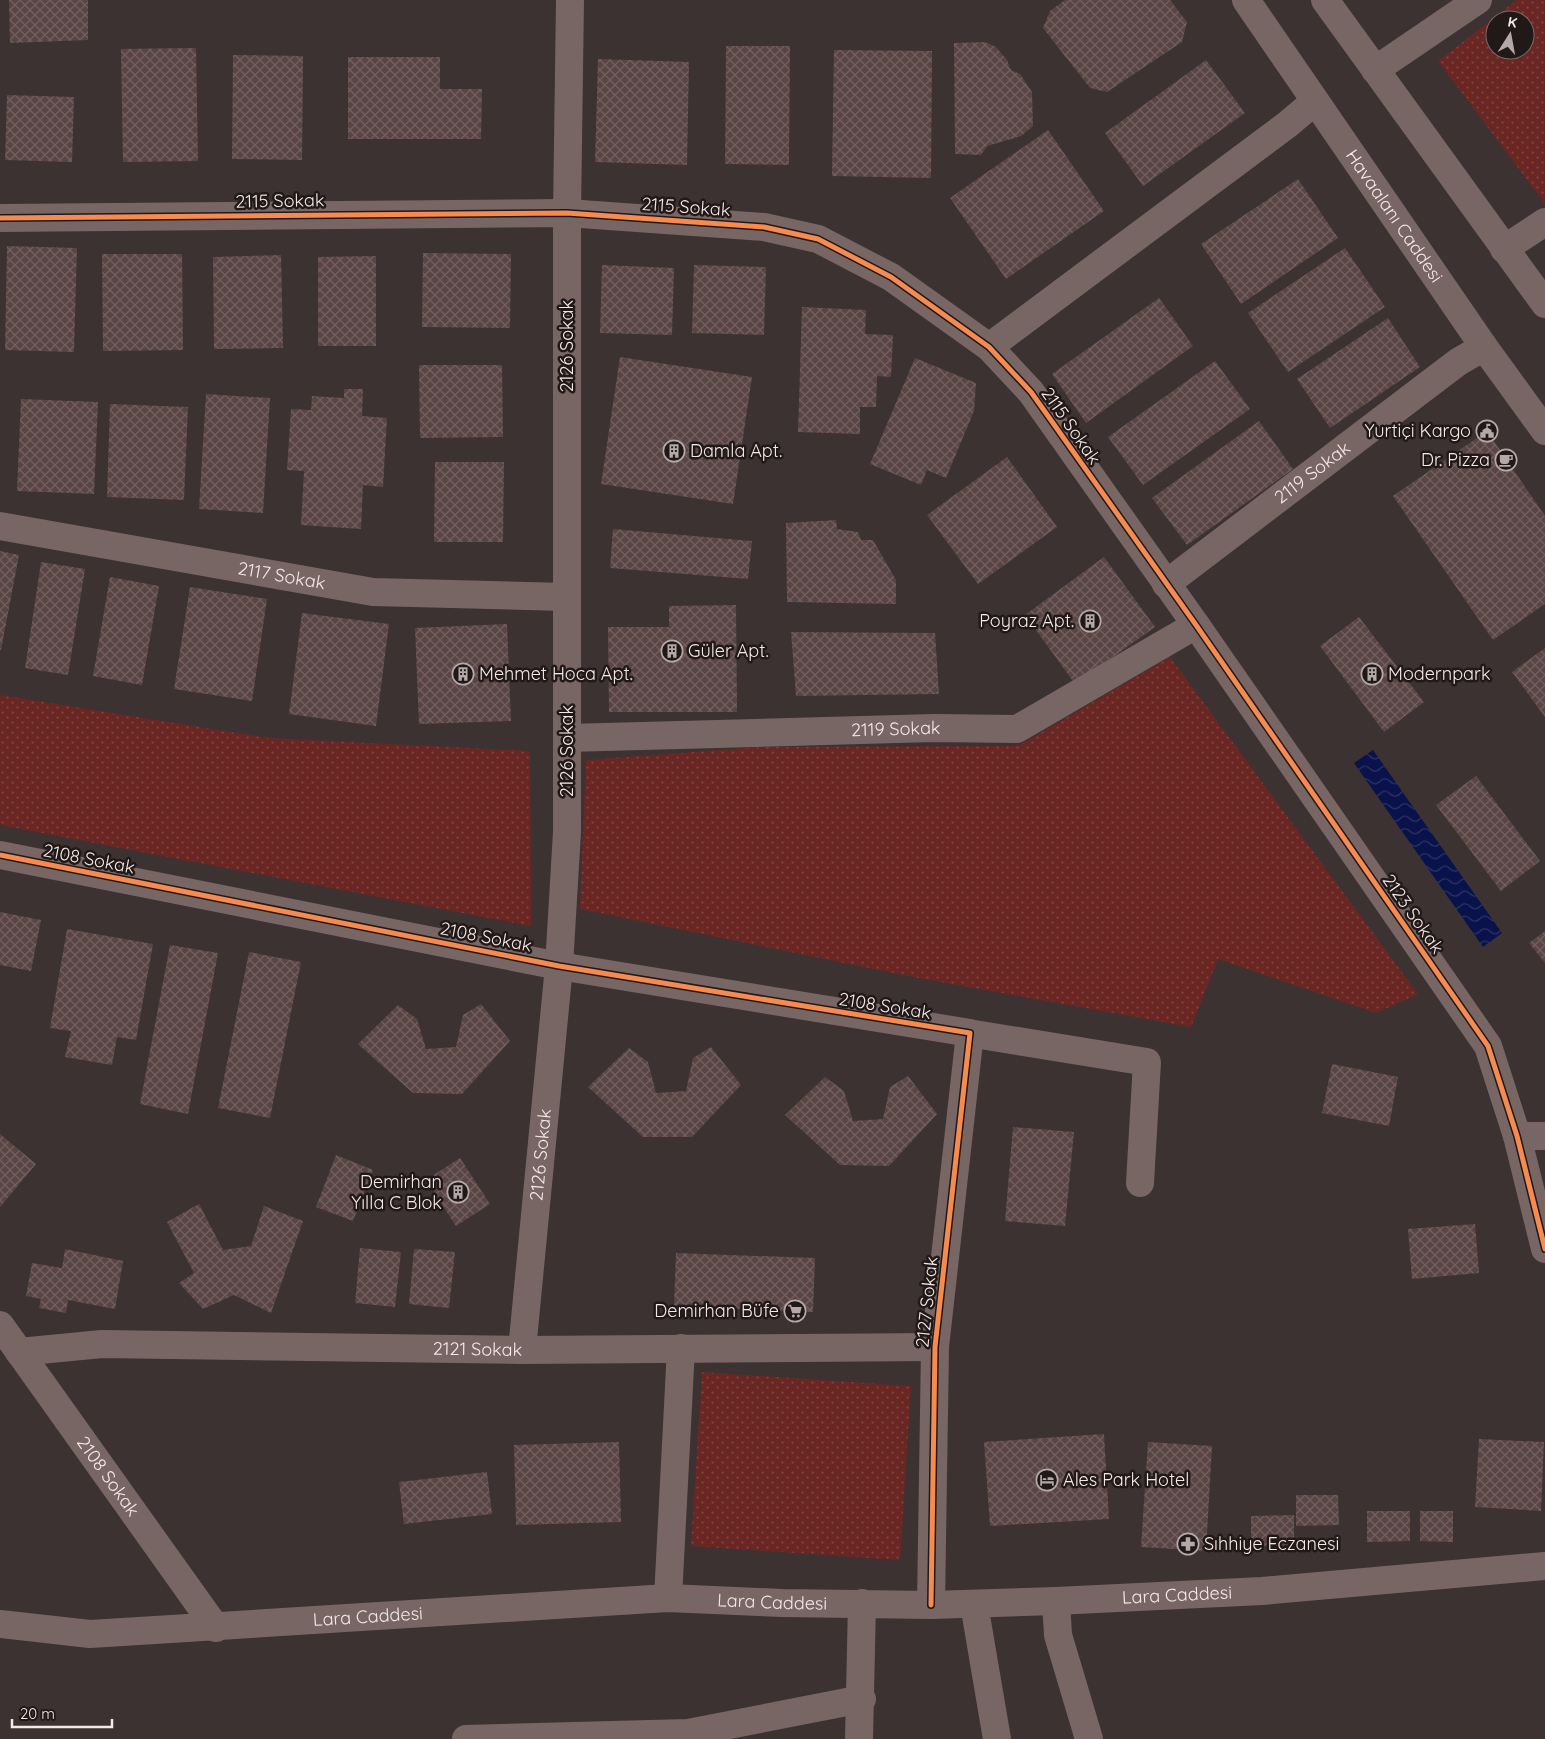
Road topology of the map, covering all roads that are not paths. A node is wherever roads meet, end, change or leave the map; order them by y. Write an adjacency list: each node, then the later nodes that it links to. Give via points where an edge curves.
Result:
1 (570, 0): 7 (street, 2126 Sokak)
2 (1246, 0): 6 (main road, Havaalanı Caddesi)
3 (1325, 0): 5 (main road)
4 (1478, 0): 5 (street)
5 (1375, 70): 10 (main road)
6 (1314, 102): 12 (street); 13 (main road, Havaalanı Caddesi)
7 (567, 213): 8 (street, 2115 Sokak); 12 (street, 2115 Sokak, via 764,227 818,239 892,277); 17 (street, 2126 Sokak)
8 (0, 218)
9 (1545, 222): 10 (street)
10 (1504, 249): 11 (main road)
11 (1545, 304)
12 (989, 347): 16 (street, 2115 Sokak, via 1031,392)
13 (1484, 347): 14 (main road, Havaalanı Caddesi); 16 (street, 2119 Sokak, via 1458,362)
14 (1545, 432)
15 (0, 526): 17 (street, 2117 Sokak, via 373,592)
16 (1166, 584): 18 (street, 2115 Sokak)
17 (566, 597): 19 (street, 2126 Sokak)
18 (1196, 625): 19 (street, 2119 Sokak, via 1017,729 934,728); 23 (street, 2123 Sokak, via 1488,1046)
19 (567, 738): 21 (street, 2126 Sokak, via 567,832)
20 (0, 856): 21 (street, 2108 Sokak)
21 (559, 966): 22 (street, 2108 Sokak); 30 (street, 2126 Sokak)
22 (966, 1033): 25 (street, 2108 Sokak, via 1147,1062); 28 (street, 2127 Sokak)
23 (1517, 1136): 24 (street); 26 (street, 2123 Sokak)
24 (1545, 1136)
25 (1140, 1183)
26 (1545, 1248)
27 (0, 1325): 31 (street, 2108 Sokak)
28 (935, 1347): 29 (street, 2121 Sokak); 37 (street, 2127 Sokak)
29 (681, 1348): 30 (street, 2121 Sokak); 33 (street)
30 (522, 1350): 31 (street, 2121 Sokak, via 102,1344)
31 (19, 1352): 39 (street, 2108 Sokak)
32 (1545, 1566): 34 (street, Lara Caddesi, via 1262,1591)
33 (668, 1598): 35 (street, Lara Caddesi); 39 (street, Lara Caddesi)
34 (1056, 1602): 36 (street, Lara Caddesi); 44 (street, via 1058,1635)
35 (862, 1603): 37 (street, Lara Caddesi); 40 (street)
36 (974, 1604): 37 (street, Lara Caddesi); 43 (street)
37 (931, 1605)
38 (0, 1624): 39 (street, Lara Caddesi, via 90,1634)
39 (216, 1628)
40 (862, 1699): 41 (street, via 688,1733); 42 (street)
41 (466, 1739)
42 (859, 1739)
43 (997, 1739)
44 (1089, 1739)

